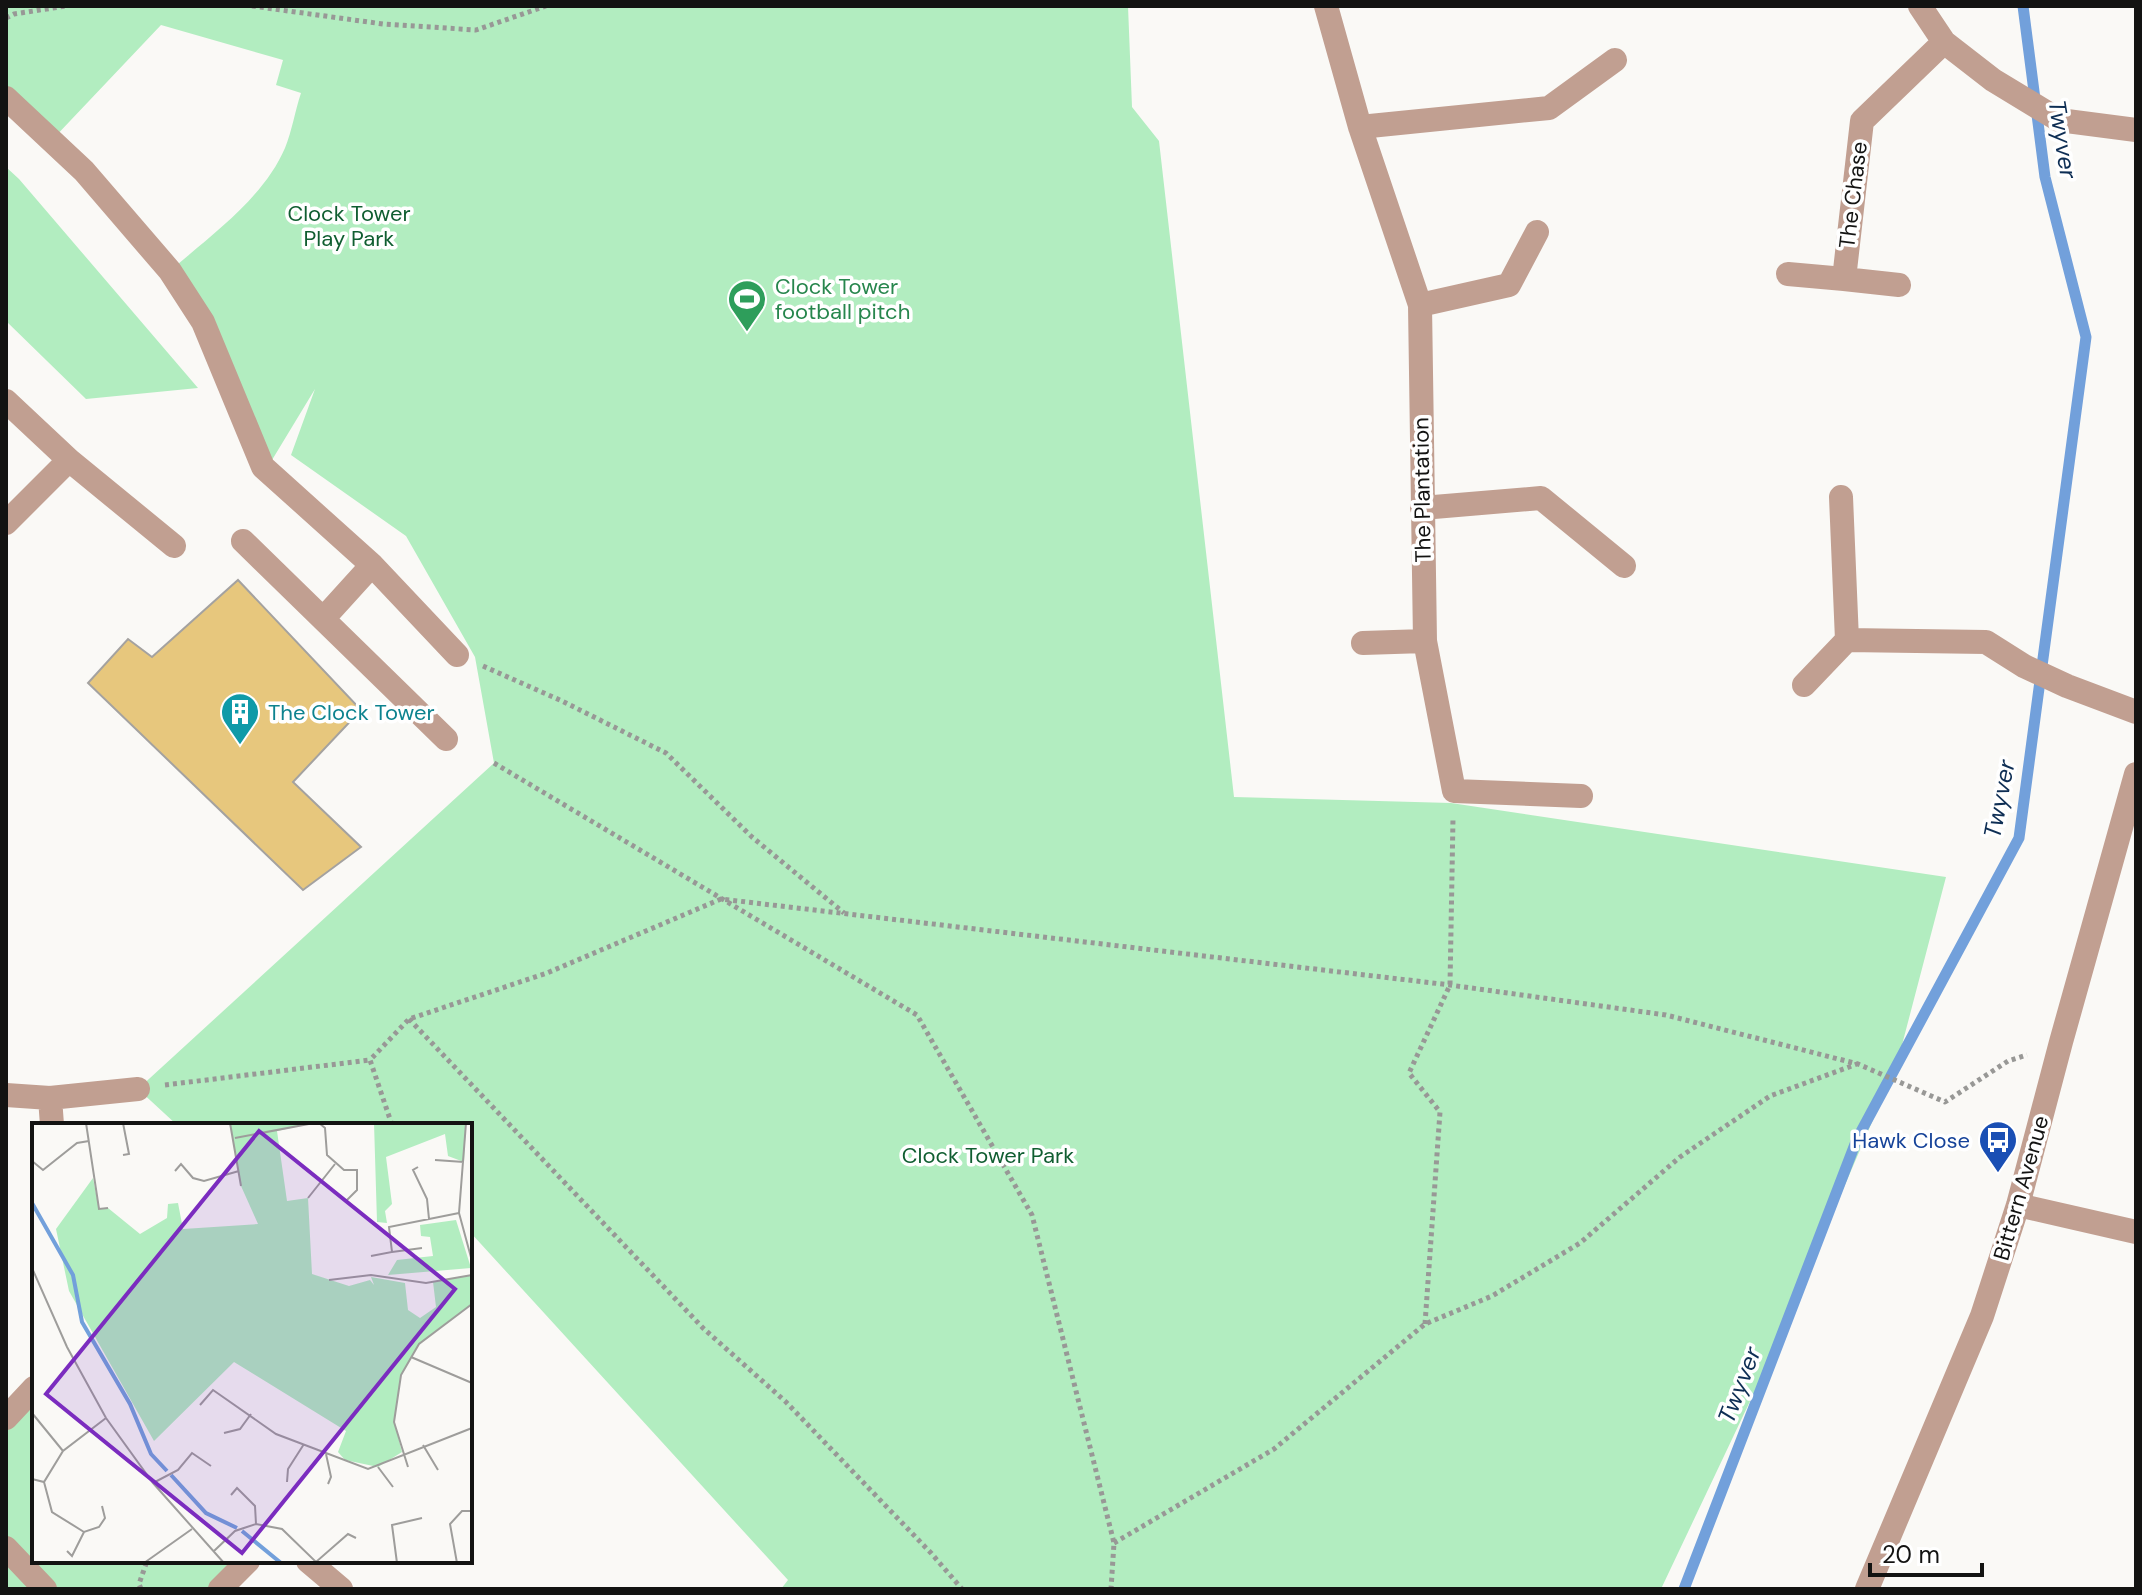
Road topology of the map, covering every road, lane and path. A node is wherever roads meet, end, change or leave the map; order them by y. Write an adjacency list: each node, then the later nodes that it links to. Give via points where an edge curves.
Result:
1 (66, 6): 6 (path)
2 (252, 6): 3 (path, via 476,30)
3 (546, 6)
4 (1326, 6): 10 (street, The Plantation)
5 (1920, 6): 7 (street)
6 (6, 18)
7 (1944, 42): 11 (street, via 2059,120); 14 (street, The Chase, via 1862,121)
8 (1615, 60): 10 (street, via 1549,108)
9 (6, 98): 24 (street, via 84,171 170,271 203,322 263,467)
10 (1360, 127): 16 (street, The Plantation)
11 (2136, 130)
12 (1537, 232): 16 (street, via 1509,285)
13 (1788, 274): 14 (street)
14 (1844, 279): 15 (street, The Chase)
15 (1899, 285)
16 (1420, 305): 20 (street, The Plantation)
17 (6, 401): 18 (street)
18 (69, 460): 21 (street); 23 (street)
19 (1841, 497): 27 (street)
20 (1422, 508): 25 (street, via 1541,498); 28 (street, The Plantation)
21 (6, 523)
22 (243, 541): 26 (street)
23 (174, 546)
24 (372, 565): 26 (street); 30 (street)
25 (1624, 566)
26 (323, 619): 33 (street)
27 (1847, 640): 31 (street); 32 (street, via 1986,642 2024,666)
28 (1425, 641): 29 (street); 36 (street, The Plantation)
29 (1363, 643)
30 (457, 655): 39 (path, via 666,753 752,837)
31 (1804, 685)
32 (2136, 712)
33 (446, 739)
34 (494, 763): 38 (path)
35 (2136, 774): 42 (street, Bittern Avenue)
36 (1454, 791): 37 (street); 40 (path)
37 (1581, 796)
38 (721, 899): 39 (path); 41 (path, via 547,973); 55 (path, via 917,1015 1032,1215)
39 (845, 913): 40 (path)
40 (1450, 985): 44 (path, via 1666,1015); 52 (path, via 1409,1073 1440,1112)
41 (409, 1019): 43 (path); 64 (path, via 704,1329 786,1402)
42 (2061, 1042): 44 (path, via 2008,1061 1945,1102); 50 (street, Bittern Avenue)
43 (370, 1060): 45 (path); 49 (path)
44 (1858, 1064): 52 (path, via 1770,1096 1680,1157 1580,1243 1492,1296)
45 (138, 1089): 47 (street)
46 (6, 1095): 47 (street)
47 (50, 1098): 48 (street)
48 (52, 1123)
49 (391, 1123)
50 (2018, 1205): 51 (street); 66 (street, Bittern Avenue, via 1982,1316)
51 (2136, 1232)
52 (1425, 1324): 55 (path, via 1274,1449)
53 (32, 1390): 54 (street)
54 (6, 1418)
55 (1114, 1543): 65 (path)
56 (6, 1548): 60 (street)
57 (146, 1563): 61 (path)
58 (246, 1563): 62 (street)
59 (310, 1563): 63 (street)
60 (45, 1589)
61 (141, 1589)
62 (220, 1589)
63 (341, 1589)
64 (962, 1589)
65 (1111, 1589)
66 (1867, 1589)

